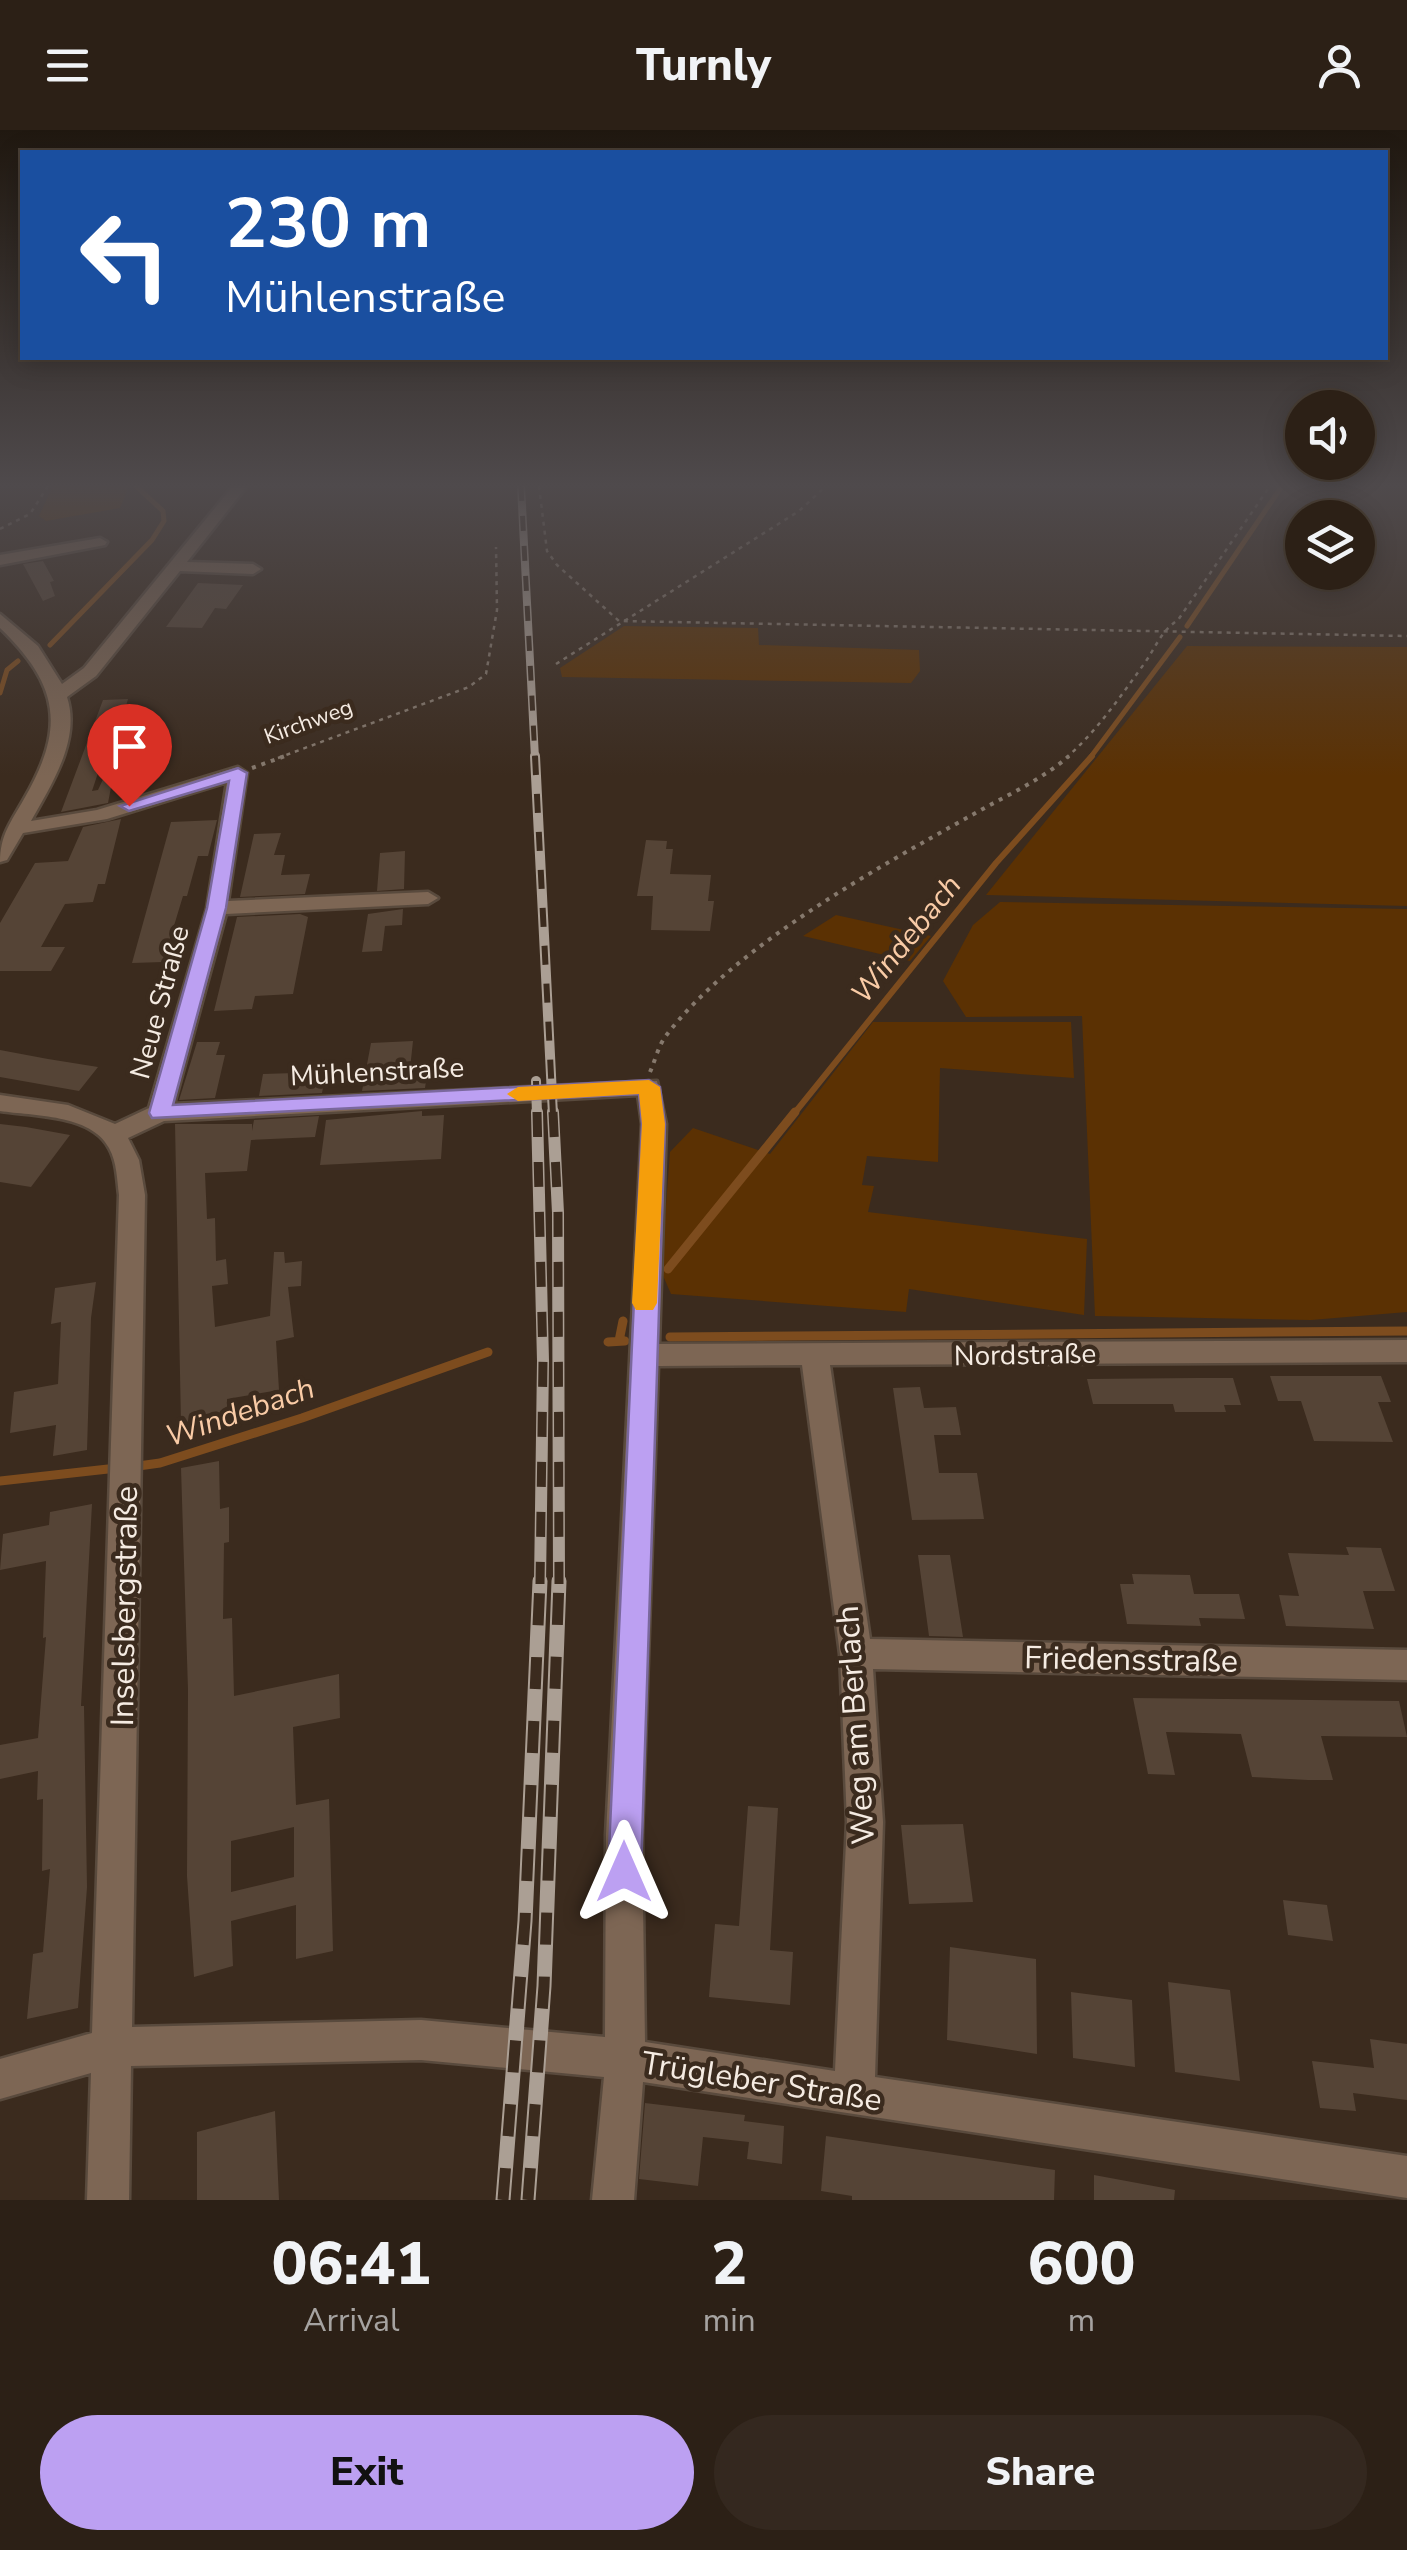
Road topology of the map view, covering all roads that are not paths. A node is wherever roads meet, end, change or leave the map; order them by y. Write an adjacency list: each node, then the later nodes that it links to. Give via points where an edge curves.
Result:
1 (163, 583): 3 (street, via 90,672)
2 (0, 619): 3 (street, via 33,649)
3 (61, 692): 5 (street, via 59,738)
4 (238, 773): 5 (street, Kirchweg, via 129,806); 8 (street, Neue Straße)
5 (16, 828): 6 (street)
6 (0, 856)
7 (428, 898): 8 (street, Neue Straße)
8 (216, 908): 10 (street, Neue Straße)
9 (0, 1103): 11 (street, via 88,1119)
10 (160, 1113): 11 (street, Mühlenstraße); 13 (street, Mühlenstraße, via 649,1087 654,1124)
11 (114, 1135): 17 (street, Inselsbergstraße, via 132,1195)
12 (1407, 1350): 14 (street, Nordstraße)
13 (642, 1355): 14 (street, Nordstraße); 18 (street, via 624,1835)
14 (815, 1356): 15 (street, Weg am Berlach)
15 (856, 1654): 16 (street, Friedensstraße); 20 (street, Weg am Berlach, via 865,1822)
16 (1407, 1664)
17 (114, 2047): 18 (street, Trügleber Straße, via 421,2040); 19 (street, Trügleber Straße); 22 (street, Inselsbergstraße)
18 (625, 2060): 20 (street, Trügleber Straße); 23 (street)
19 (0, 2079)
20 (854, 2096): 21 (street, Trügleber Straße)
21 (1407, 2177)
22 (108, 2200)
23 (613, 2200)

